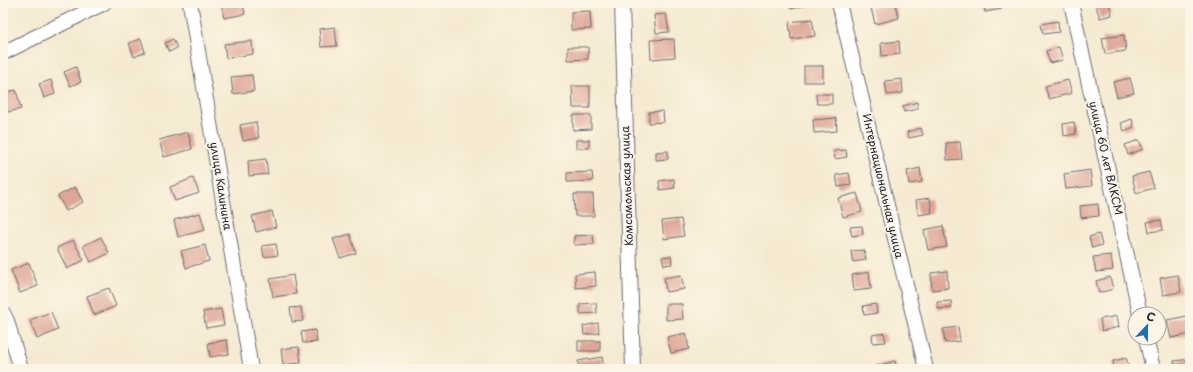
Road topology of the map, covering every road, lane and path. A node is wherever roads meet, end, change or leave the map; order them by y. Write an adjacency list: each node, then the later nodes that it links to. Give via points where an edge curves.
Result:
1 (104, 3): 6 (street)
2 (190, 3): 11 (street, улица Калинина)
3 (622, 3): 12 (street, Комсомольская улица)
4 (839, 3): 13 (street, Интернациональная улица)
5 (1071, 3): 7 (street, улица 60 лет ВЛКСМ)
6 (3, 53)
7 (1138, 306)
8 (3, 314): 10 (street)
9 (1148, 346): 14 (street)
10 (21, 369)
11 (251, 369)
12 (633, 369)
13 (926, 369)
14 (1153, 369)

